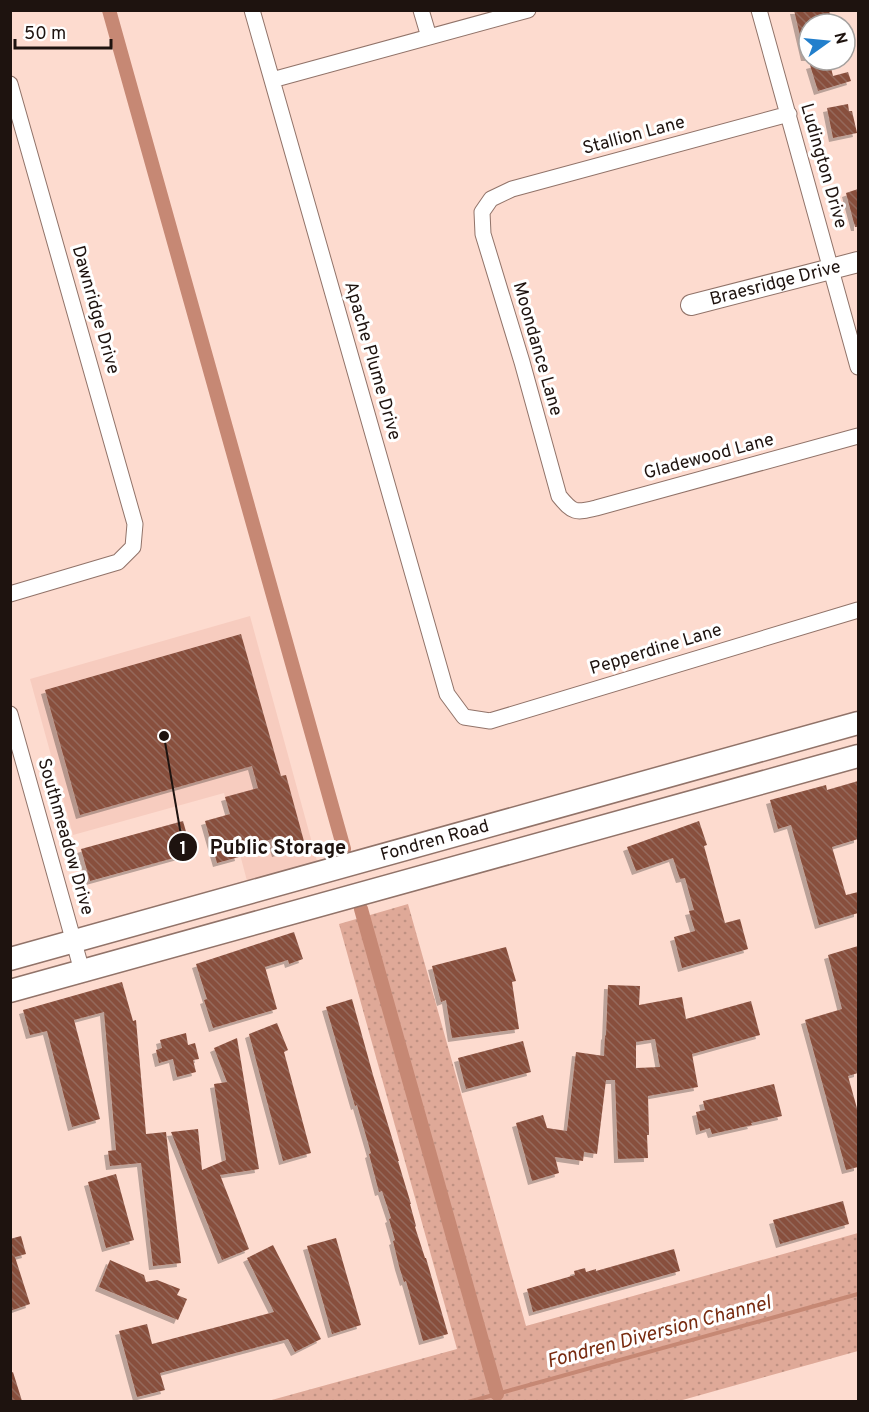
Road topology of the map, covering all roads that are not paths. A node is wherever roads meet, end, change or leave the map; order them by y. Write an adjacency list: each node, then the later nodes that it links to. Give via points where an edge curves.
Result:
1 (252, 10): 6 (street, Apache Plume Drive)
2 (421, 10): 5 (street)
3 (528, 10): 5 (street)
4 (759, 10): 8 (street, Ludington Drive)
5 (429, 37): 6 (street)
6 (272, 80): 19 (street, Apache Plume Drive, via 447,694)
7 (10, 84): 16 (street, Dawnridge Drive, via 135,524 133,548 118,562)
8 (789, 114): 9 (street, Stallion Lane, via 512,189); 11 (street, Ludington Drive)
9 (491, 199): 15 (street, Moondance Lane, via 482,212 483,234 559,496)
10 (858, 262): 11 (street, Braesridge Drive)
11 (832, 269): 12 (street, Braesridge Drive); 13 (street, Ludington Drive)
12 (691, 305)
13 (858, 367)
14 (858, 436): 15 (street, Gladewood Lane, via 580,512)
15 (569, 508)
16 (10, 594)
17 (858, 610): 19 (street, Pepperdine Lane, via 490,721)
18 (10, 714): 28 (street, Southmeadow Drive)
19 (464, 717)
20 (858, 723): 22 (main road, Fondren Road)
21 (858, 756): 23 (main road, Fondren Road)
22 (724, 761): 23 (main road); 24 (main road, Fondren Road)
23 (733, 791): 25 (main road, Fondren Road)
24 (508, 820): 25 (main road); 26 (main road, Fondren Road)
25 (516, 850): 27 (main road, Fondren Road)
26 (294, 880): 27 (main road); 28 (main road, Fondren Road)
27 (303, 910): 30 (main road, Fondren Road)
28 (74, 942): 29 (main road, Fondren Road); 30 (street, Southmeadow Drive)
29 (10, 959)
30 (82, 971): 31 (main road, Fondren Road)
31 (10, 991)

